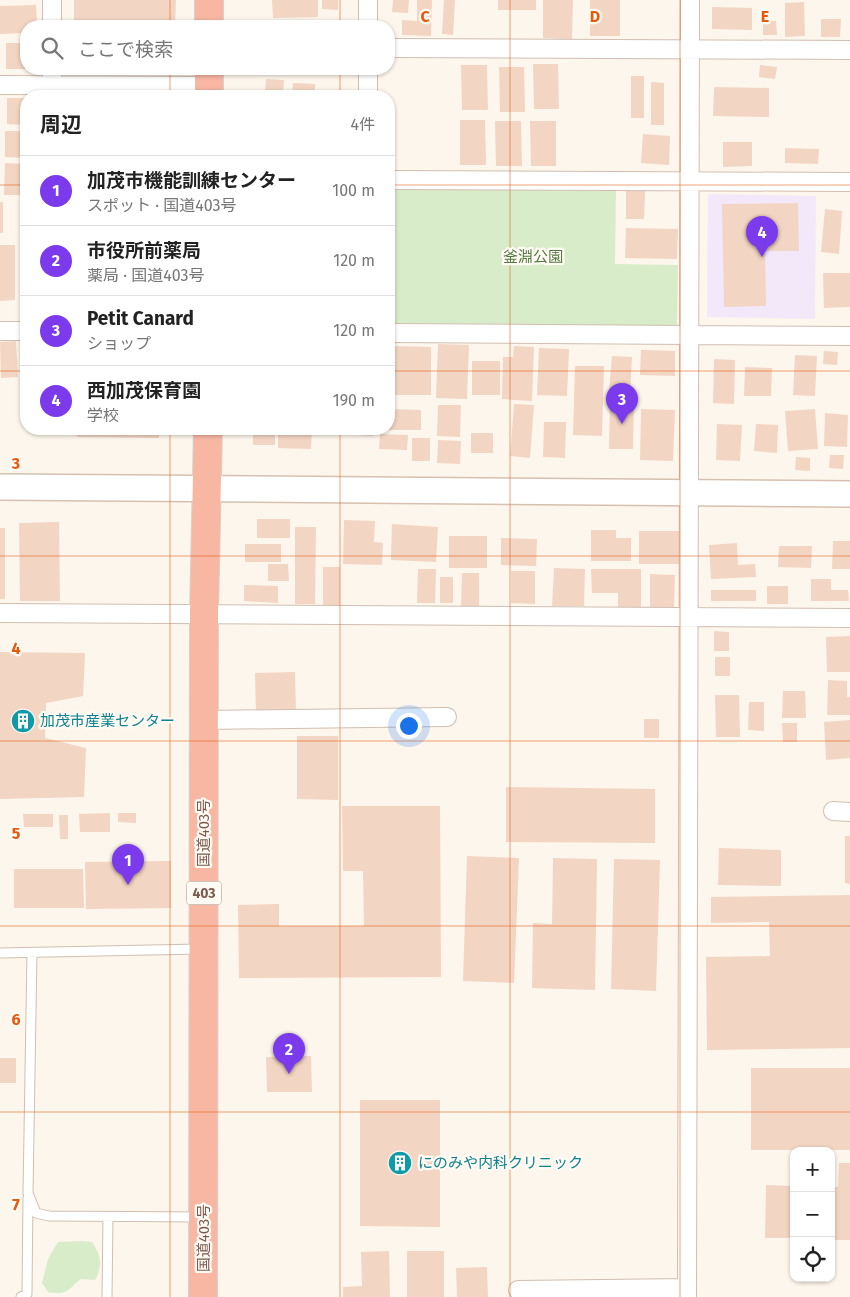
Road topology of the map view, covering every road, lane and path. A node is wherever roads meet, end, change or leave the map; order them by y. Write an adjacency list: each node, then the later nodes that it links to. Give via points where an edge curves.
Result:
1 (52, 0): 5 (street)
2 (209, 0): 6 (highway)
3 (368, 0): 7 (street)
4 (690, 0): 9 (street)
5 (52, 20)
6 (209, 20)
7 (368, 20)
8 (395, 48): 9 (street)
9 (690, 49): 10 (street); 17 (street)
10 (850, 50)
11 (368, 75): 15 (street)
12 (52, 83): 13 (street); 14 (street)
13 (0, 84)
14 (209, 84)
15 (368, 90)
16 (395, 180): 17 (street)
17 (690, 182): 18 (street); 22 (street)
18 (850, 182)
19 (0, 331): 20 (street)
20 (20, 331)
21 (395, 333): 22 (street)
22 (690, 335): 23 (street); 27 (street)
23 (850, 336)
24 (208, 435): 26 (highway, 403)
25 (0, 487): 26 (street)
26 (208, 488): 27 (street); 30 (highway, 国道403号 / 403)
27 (689, 492): 28 (street); 31 (street)
28 (850, 494)
29 (0, 613): 30 (street)
30 (204, 614): 31 (street); 34 (highway, 国道403号 / 403)
31 (689, 617): 32 (street); 42 (street)
32 (850, 618)
33 (447, 718): 34 (street)
34 (204, 720): 35 (highway, 国道403号 / 403)
35 (204, 949): 37 (lane); 40 (highway, 国道403号 / 403)
36 (0, 953): 37 (lane)
37 (32, 953): 38 (lane)
38 (28, 1193): 39 (lane, via 36,1213); 43 (lane, via 27,1294)
39 (108, 1217): 40 (lane); 44 (lane)
40 (204, 1217): 45 (highway, 国道403号 / 403)
41 (518, 1290): 42 (street)
42 (687, 1292)
43 (21, 1297)
44 (107, 1297)
45 (204, 1297)

